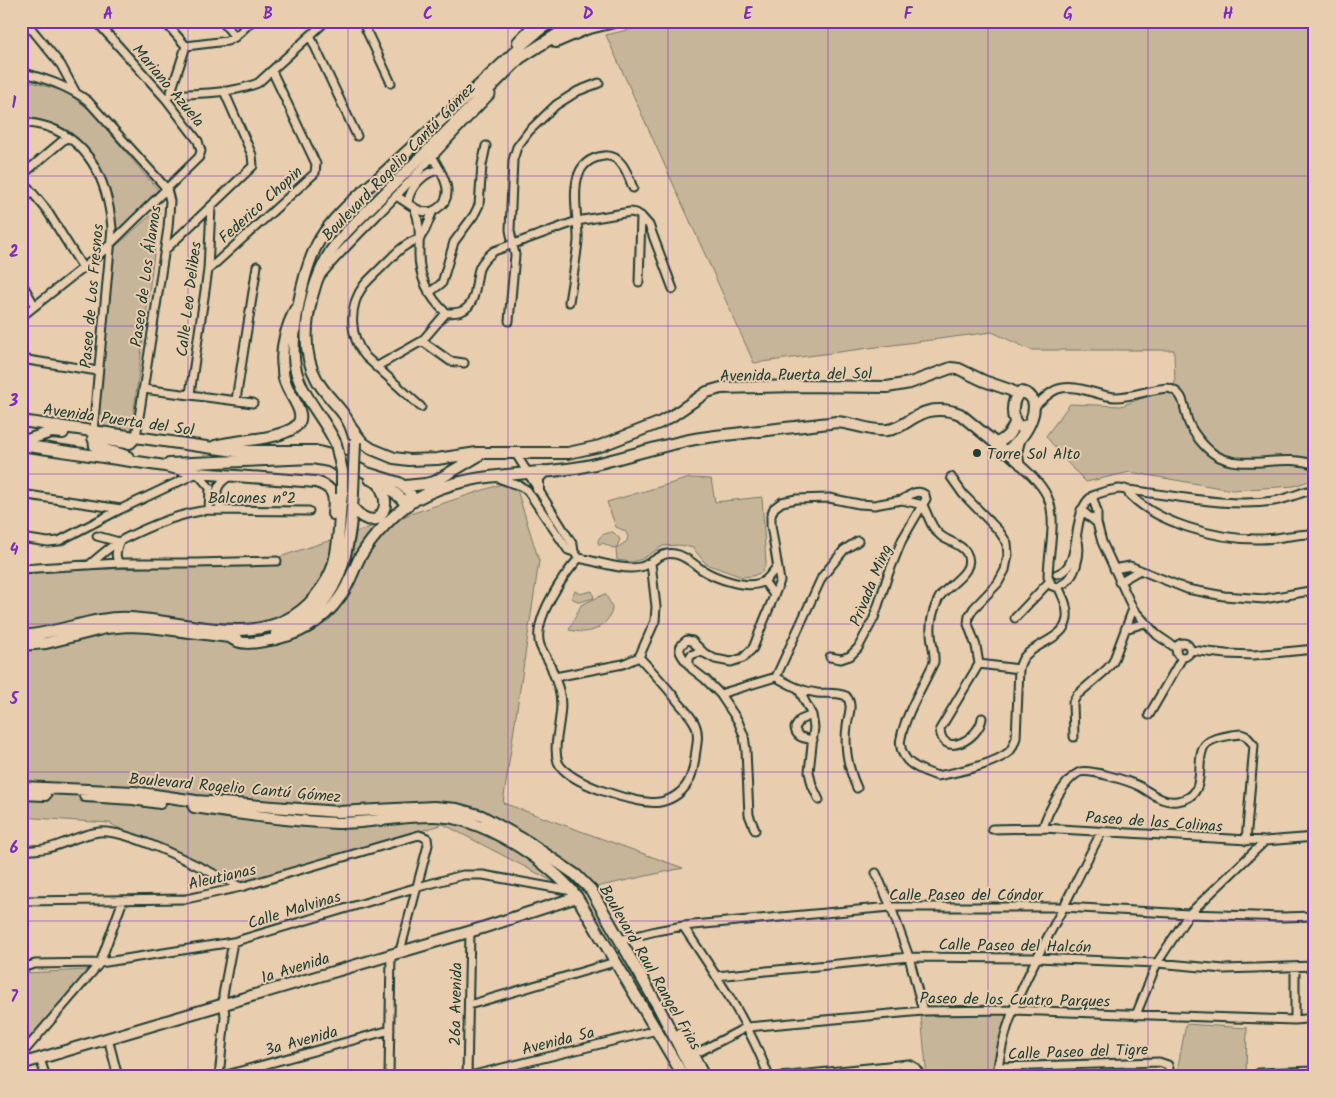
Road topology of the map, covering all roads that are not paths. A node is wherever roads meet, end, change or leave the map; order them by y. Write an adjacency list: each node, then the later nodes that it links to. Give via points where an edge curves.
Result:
1 (25, 21): 20 (street, via 61,65)
2 (96, 21): 22 (street, Mariano Azuela)
3 (164, 21): 14 (street)
4 (222, 21): 13 (street)
5 (252, 21): 13 (street)
6 (326, 21): 12 (street)
7 (362, 21): 18 (street)
8 (538, 21): 15 (main road, via 515,46)
9 (554, 21): 15 (main road, Boulevard Rogelio Cantú Gómez, via 524,43)
10 (584, 21): 15 (main road, Boulevard Rogelio Cantú Gómez)
11 (618, 21): 15 (main road, via 586,29 527,58)
12 (310, 36): 17 (street); 24 (street)
13 (235, 37): 14 (street)
14 (186, 46): 22 (street)
15 (514, 61): 27 (street, via 508,76); 45 (main road, Boulevard Rogelio Cantú Gómez, via 337,242); 50 (main road, Boulevard Rogelio Cantú Gómez, via 336,219 320,239 310,259)
16 (21, 72): 20 (street, Paseo de Los Álamos)
17 (272, 72): 21 (street, via 248,87); 44 (street, Federico Chopin, via 316,164 315,173)
18 (391, 83)
19 (599, 83): 40 (street, via 556,105 517,147 513,160 510,230)
20 (75, 91): 31 (street, Paseo de Los Álamos, via 88,101)
21 (224, 91): 22 (street); 34 (street, via 254,162)
22 (168, 97): 31 (street, Mariano Azuela, via 201,151 199,157)
23 (21, 122): 25 (street, Paseo de Los Fresnos, via 47,127)
24 (357, 136)
25 (67, 137): 29 (street); 39 (street, Paseo de Los Fresnos, via 83,148 102,181 110,210)
26 (486, 146): 49 (street, via 479,204 454,242 442,283)
27 (432, 156): 28 (street); 32 (street)
28 (440, 170): 33 (street, via 426,175 410,193); 35 (street, via 447,196)
29 (21, 177): 43 (street, via 46,209)
30 (633, 188): 37 (street, via 618,160 608,155 595,157 582,166 579,173)
31 (167, 189): 39 (street); 41 (street, Paseo de Los Álamos, via 170,211)
32 (396, 196): 33 (street); 45 (street, via 340,253)
33 (411, 205): 35 (street); 38 (street, via 419,221)
34 (212, 207): 41 (street); 44 (street, Calle Leo Delibes)
35 (433, 211): 38 (street)
36 (641, 216): 37 (street, via 630,212); 47 (street); 48 (street, via 652,230)
37 (577, 221): 40 (street); 51 (street, via 578,240)
38 (420, 239): 49 (street, via 420,266); 59 (street, via 408,243 364,285 354,307 354,335 360,350)
39 (110, 244): 43 (street); 60 (street, Paseo de Los Fresnos)
40 (513, 245): 53 (street, via 494,251 486,259 468,306); 55 (street, via 515,255)
41 (165, 250): 61 (street, Paseo de Los Álamos)
42 (257, 266): 64 (street)
43 (83, 268): 52 (street)
44 (208, 270): 62 (street, Calle Leo Delibes)
45 (318, 281): 71 (main road, Boulevard Rogelio Cantú Gómez, via 308,321 308,360 318,383)
46 (21, 282): 52 (street)
47 (639, 282)
48 (674, 289)
49 (429, 293): 53 (street)
50 (299, 302): 79 (main road, via 285,337 282,368 286,384 300,408 298,424 280,434); 127 (main road, Boulevard Rogelio Cantú Gómez, bridge, via 294,350 296,373 336,444 342,471)
51 (569, 302)
52 (35, 306): 54 (street)
53 (446, 314): 56 (street)
54 (21, 317)
55 (509, 321)
56 (422, 341): 58 (street, via 450,361); 59 (street)
57 (21, 359): 60 (street)
58 (464, 363)
59 (376, 367): 66 (street)
60 (98, 371): 72 (street, Paseo de Los Fresnos)
61 (143, 389): 62 (street); 74 (street, Paseo de Los Álamos)
62 (190, 394): 64 (street)
63 (1017, 394): 67 (main road, via 1027,394); 69 (main road, via 1013,414); 78 (main road, Avenida Puerta del Sol, via 959,368 887,387 721,388 707,392 659,423)
64 (236, 400): 65 (street)
65 (253, 403)
66 (421, 407)
67 (1034, 407): 70 (main road); 87 (street, via 1058,389 1067,387 1114,397 1168,388 1178,392 1194,432 1212,453 1224,460 1298,460)
68 (26, 421): 72 (main road, Avenida Puerta del Sol); 73 (main road, via 35,430)
69 (1015, 423): 70 (main road, via 1020,427); 76 (main road, via 1008,437)
70 (1029, 425): 75 (main road)
71 (352, 429): 81 (main road, Avenida Puerta del Sol, via 372,449 394,458 437,459); 108 (main road, Boulevard Rogelio Cantú Gómez, bridge, via 355,442)
72 (93, 434): 73 (main road, via 51,432); 74 (main road, Avenida Puerta del Sol, via 127,443); 83 (main road, via 93,442 98,447 117,452)
73 (34, 437): 77 (main road)
74 (136, 437): 79 (main road, Avenida Puerta del Sol)
75 (1021, 439): 80 (main road); 86 (street, via 1018,451)
76 (997, 443): 80 (main road); 84 (main road, via 960,414 936,410 888,430 850,423 828,423 697,438)
77 (21, 444): 83 (main road)
78 (600, 446): 82 (main road, Avenida Puerta del Sol, via 568,453); 84 (main road)
79 (212, 447): 97 (main road, Avenida Puerta del Sol, via 235,451 320,452)
80 (1005, 451): 86 (street)
81 (484, 453): 82 (main road, Avenida Puerta del Sol); 85 (main road)
82 (516, 454): 91 (street)
83 (132, 461): 88 (main road)
84 (603, 461): 89 (main road)
85 (467, 462): 95 (main road); 97 (main road, via 434,482)
86 (1020, 465): 126 (street, via 1039,484 1050,502)
87 (1315, 465)
88 (165, 466): 90 (main road); 96 (main road, via 313,458 328,461)
89 (545, 471): 91 (main road); 100 (main road, via 538,478)
90 (197, 473): 92 (main road); 98 (street); 110 (street)
91 (528, 473): 93 (main road); 100 (street)
92 (232, 475): 98 (street); 127 (main road, via 316,482 329,488 334,499)
93 (490, 476): 95 (main road); 123 (street, via 527,490 568,550)
94 (951, 477): 155 (street, via 1007,543 1005,570 969,616 968,624)
95 (466, 480): 106 (main road, via 428,493)
96 (379, 484): 106 (main road); 108 (main road, via 386,500 384,511 377,519 367,520)
97 (405, 486): 106 (main road)
98 (213, 488): 111 (street); 112 (street)
99 (1315, 488): 102 (street, via 1276,501 1243,503)
100 (538, 489): 123 (street)
101 (1124, 489): 102 (street); 104 (street); 109 (street)
102 (1140, 491): 109 (street)
103 (21, 494): 110 (street)
104 (1092, 496): 113 (street); 115 (street)
105 (902, 500): 107 (street); 107 (street, via 919,492 925,495); 130 (street, via 874,505 828,498 782,502 774,508 770,525)
106 (410, 504): 146 (main road, via 370,543 340,596 312,625 277,640 245,643)
107 (923, 505): 153 (street, Privada Ming, via 902,540 874,618 858,648 841,659); 157 (street, via 934,528 961,547 968,558 968,565 960,578 940,596 933,611 934,662 900,739 906,758 938,776 982,765 1009,752 1016,738)
108 (352, 507): 146 (main road, Boulevard Rogelio Cantú Gómez, via 342,569 327,598 285,631)
109 (1144, 507): 117 (street, via 1186,527 1219,536 1264,539)
110 (121, 509): 119 (street, via 59,542)
111 (210, 510): 112 (street, Balcones n°2); 122 (street, Balcones n°2, via 174,518)
112 (221, 510): 114 (street, Balcones n°2)
113 (1081, 510): 115 (street); 120 (street)
114 (309, 512)
115 (1097, 523): 132 (street)
116 (1315, 529): 117 (street)
117 (1311, 534)
118 (97, 536): 122 (street)
119 (21, 538)
120 (1076, 538): 134 (street, via 1069,566); 138 (street, via 1079,545 1074,572)
121 (858, 541): 159 (street, via 844,550 822,577)
122 (119, 542): 125 (street, via 116,555); 129 (street, Balcones n°2)
123 (577, 555): 128 (street, via 624,567 638,568); 158 (street, via 550,600 538,632 540,645)
124 (277, 561): 125 (street)
125 (119, 563): 129 (street)
126 (1049, 563): 134 (street); 136 (street)
127 (334, 564): 145 (main road, Boulevard Rogelio Cantú Gómez, via 328,580 309,604 295,615 269,627 230,630 128,618)
128 (651, 564): 135 (street, via 667,553 677,554 723,579 742,584); 152 (street, via 655,621)
129 (88, 565): 131 (street)
130 (777, 567): 135 (street); 140 (street, via 780,581)
131 (21, 569)
132 (1114, 569): 133 (street, via 1130,566); 137 (street)
133 (1140, 570): 137 (street); 139 (street, via 1187,589 1224,596 1264,599)
134 (1057, 574): 138 (street, via 1062,582)
135 (764, 581): 140 (street)
136 (1049, 582): 138 (street, via 1055,588); 142 (street)
137 (1119, 582): 141 (street)
138 (1060, 587): 157 (street, via 1068,618 1063,630 1026,655)
139 (1315, 590)
140 (774, 595): 151 (street, via 758,638 743,658 731,662)
141 (1133, 609): 143 (street); 144 (street)
142 (1015, 618)
143 (1145, 624): 144 (street); 148 (street)
144 (1125, 629): 165 (street, via 1113,662 1073,702)
145 (21, 636)
146 (231, 638): 147 (main road, Boulevard Rogelio Cantú Gómez, via 128,626)
147 (21, 645)
148 (1176, 648): 150 (street, via 1184,643); 154 (street, via 1177,655)
149 (1315, 649): 150 (street, via 1254,655)
150 (1190, 650): 154 (street, via 1189,655)
151 (704, 653): 156 (street, via 691,655); 156 (street, via 692,641 681,644 680,654)
152 (639, 657): 158 (street, via 623,664); 158 (street, via 692,719 698,738 692,774 686,786 677,795 660,802 591,787 578,781 558,763 561,694)
153 (830, 657)
154 (1182, 658): 163 (street)
155 (979, 664): 157 (street); 164 (street, via 940,729 941,738 949,744 967,739 979,729)
156 (689, 665): 161 (street)
157 (1018, 669)
158 (555, 677)
159 (776, 677): 160 (street); 161 (street)
160 (799, 690): 162 (street); 168 (street, via 838,693 848,699 850,712 846,742 850,771)
161 (720, 694): 173 (street, via 744,736 748,815)
162 (812, 715): 166 (street); 166 (street, via 800,720 795,728 801,738)
163 (1149, 715)
164 (982, 718)
165 (1074, 737)
166 (813, 740): 170 (street, via 809,772)
167 (21, 787): 179 (main road, Boulevard Rogelio Cantú Gómez, via 134,792 196,801 338,812 434,807 457,809 482,816)
168 (857, 788)
169 (21, 794): 183 (main road, Boulevard Rogelio Cantú Gómez, via 134,799 264,817 338,823 450,817 482,827 513,844 548,868)
170 (819, 800)
171 (1043, 828): 172 (street, Paseo de las Colinas); 174 (street, Paseo de las Colinas); 176 (street, via 1054,801 1081,772 1096,773 1138,786 1165,800 1186,799 1196,788 1203,750 1210,741 1241,734 1254,745)
172 (992, 829)
173 (755, 830)
174 (1102, 831): 176 (street, Paseo de las Colinas); 187 (street)
175 (1315, 838): 177 (street, Paseo de las Colinas)
176 (1246, 841): 177 (street, Paseo de las Colinas)
177 (1264, 841): 188 (street)
178 (21, 851): 181 (street, via 48,848 100,832 114,832)
179 (552, 858): 192 (main road, Boulevard Raul Rangel Frias, via 591,890)
180 (876, 873): 186 (street)
181 (241, 887): 182 (street, Aleutianas, via 423,835 428,845); 184 (street, Aleutianas, via 186,899)
182 (418, 887): 183 (street, Calle Malvinas, via 473,875); 193 (street, Calle Malvinas); 194 (street)
183 (574, 894): 191 (main road, 1a Avenida); 198 (main road, Boulevard Rogelio Cantú Gómez)
184 (123, 900): 185 (street, Aleutianas); 197 (street)
185 (21, 902)
186 (891, 907): 187 (street, Calle Paseo del Cóndor); 190 (street, Calle Paseo del Cóndor); 195 (street)
187 (1063, 907): 188 (street, Calle Paseo del Cóndor); 196 (street)
188 (1188, 914): 189 (street, Calle Paseo del Cóndor); 199 (street)
189 (1315, 916)
190 (683, 926): 192 (street, Calle Paseo del Cóndor); 203 (street)
191 (470, 931): 194 (main road, 1a Avenida); 205 (street, 26a Avenida)
192 (620, 940): 210 (main road, Boulevard Raul Rangel Frias)
193 (233, 942): 197 (street, Calle Malvinas); 204 (street)
194 (396, 952): 204 (main road, 1a Avenida); 213 (street)
195 (909, 957): 196 (street, Calle Paseo del Halcón); 203 (street, Calle Paseo del Halcón); 207 (street)
196 (1036, 958): 199 (street, Calle Paseo del Halcón); 206 (street)
197 (100, 962): 202 (street, Calle Malvinas, via 35,964); 216 (street)
198 (615, 962): 205 (street); 214 (main road, Boulevard Rogelio Cantú Gómez)
199 (1157, 963): 201 (street, Calle Paseo del Halcón, via 1224,969); 208 (street)
200 (1315, 966): 201 (street, Calle Paseo del Halcón)
201 (1295, 967): 211 (street)
202 (21, 968)
203 (716, 976): 212 (street)
204 (224, 1004): 215 (main road, 1a Avenida); 225 (street)
205 (469, 1005): 227 (street, 26a Avenida)
206 (1013, 1010): 207 (street, Paseo de los Cuatro Parques); 208 (street, Paseo de los Cuatro Parques); 220 (street)
207 (923, 1011): 212 (street, Paseo de los Cuatro Parques)
208 (1136, 1015): 211 (street, Paseo de los Cuatro Parques)
209 (1315, 1018): 211 (street, Paseo de los Cuatro Parques)
210 (665, 1019): 217 (main road); 229 (main road, Boulevard Raul Rangel Frias)
211 (1296, 1020)
212 (746, 1027): 217 (street, Paseo de los Cuatro Parques); 231 (street)
213 (390, 1030): 225 (street, 3a Avenida); 226 (street)
214 (657, 1030): 227 (street, Avenida 5a); 228 (main road, Boulevard Rogelio Cantú Gómez)
215 (108, 1038): 218 (main road, 1a Avenida); 224 (street)
216 (21, 1055)
217 (693, 1055): 230 (main road)
218 (40, 1059): 219 (main road, 1a Avenida); 223 (street)
219 (21, 1064)
220 (998, 1067): 234 (street); 235 (street, Calle Paseo del Tigre, via 1159,1062 1168,1065)
221 (1315, 1071): 222 (street)
222 (1256, 1075)
223 (46, 1077)
224 (118, 1077)
225 (219, 1077)
226 (389, 1077)
227 (467, 1077)
228 (684, 1077)
229 (696, 1077)
230 (704, 1077)
231 (769, 1077)
232 (779, 1077): 233 (street, via 908,1064 919,1071)
233 (920, 1077)
234 (997, 1077)
235 (1171, 1077)

